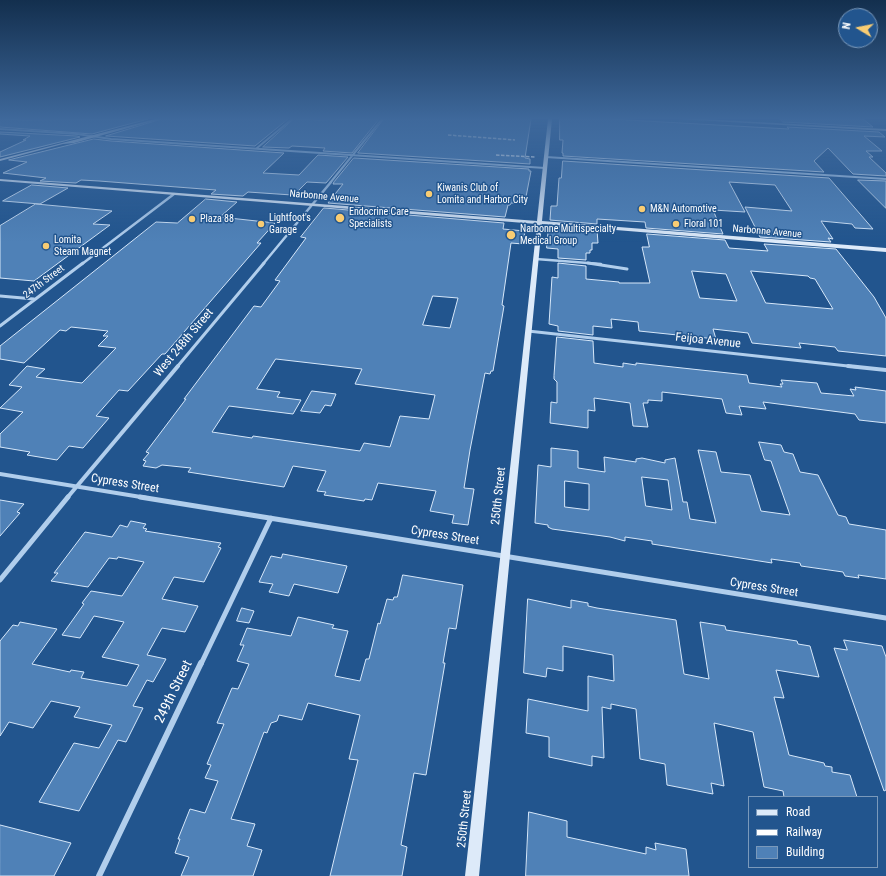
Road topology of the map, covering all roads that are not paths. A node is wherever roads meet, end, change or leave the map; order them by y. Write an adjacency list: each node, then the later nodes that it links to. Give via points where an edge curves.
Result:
1 (19, 160): 6 (main road)
2 (350, 160): 11 (street, West 248th Street)
3 (426, 160): 7 (street)
4 (546, 160): 7 (main road, 250th Street)
5 (591, 160): 8 (street)
6 (0, 165)
7 (545, 168): 12 (main road, 250th Street)
8 (886, 179)
9 (0, 180): 10 (main road, Narbonne Avenue)
10 (174, 194): 11 (main road, Narbonne Avenue); 17 (street, 247th Street)
11 (313, 205): 12 (main road, Narbonne Avenue); 22 (street, West 248th Street)
12 (540, 222): 13 (main road, Narbonne Avenue); 14 (main road, 250th Street)
13 (886, 250)
14 (536, 259): 15 (street, via 601,264); 19 (main road, 250th Street)
15 (627, 269)
16 (0, 296): 17 (street)
17 (34, 299): 18 (street, 247th Street)
18 (0, 326)
19 (528, 330): 20 (street, Feijoa Avenue); 24 (main road, 250th Street)
20 (886, 370)
21 (0, 474): 22 (street, Cypress Street)
22 (76, 487): 23 (street, Cypress Street); 25 (street, West 248th Street)
23 (271, 518): 24 (street, Cypress Street); 27 (street, 249th Street)
24 (505, 556): 26 (street, Cypress Street); 28 (main road, 250th Street)
25 (0, 580)
26 (886, 618)
27 (99, 876)
28 (472, 876)

